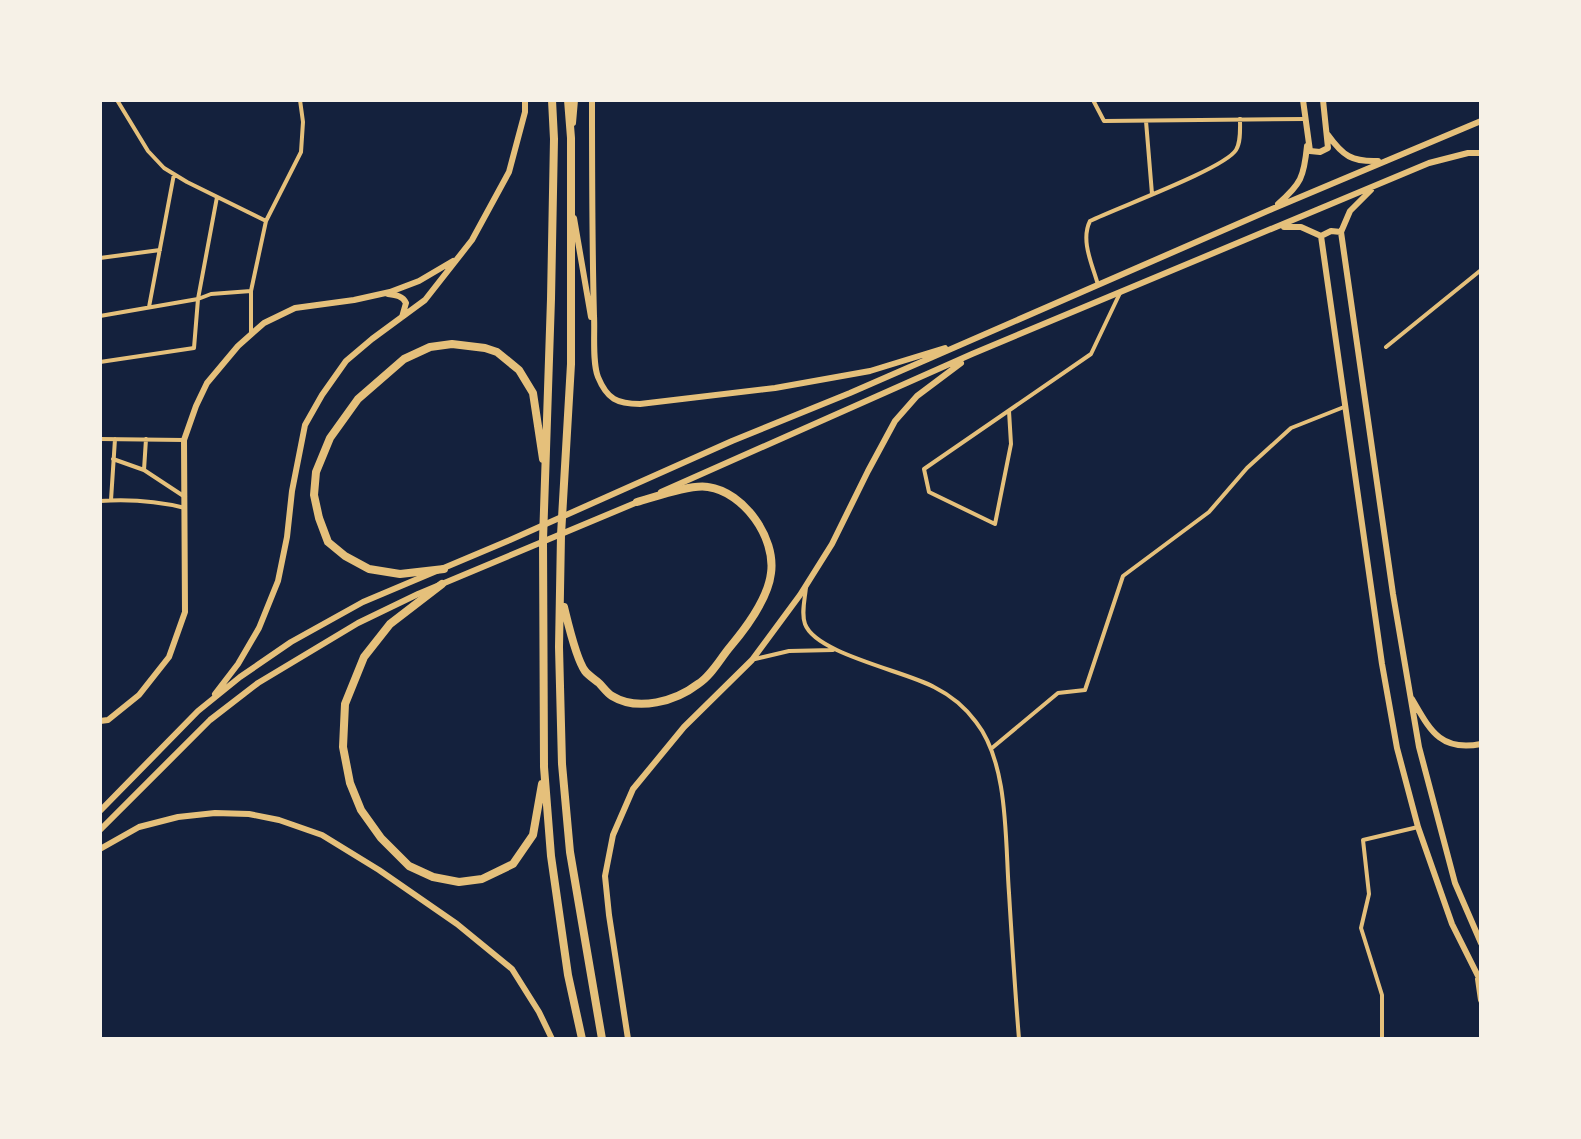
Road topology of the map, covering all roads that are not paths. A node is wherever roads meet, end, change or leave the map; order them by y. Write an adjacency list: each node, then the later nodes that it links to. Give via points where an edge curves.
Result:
1 (117, 100): 20 (street, via 148,151)
2 (300, 100): 26 (street, via 301,152)
3 (525, 100): 32 (main road, via 509,172)
4 (552, 100): 56 (highway)
5 (568, 100): 17 (highway)
6 (575, 100): 17 (main road)
7 (592, 100): 43 (main road)
8 (1093, 100): 13 (street, via 1104,121)
9 (1303, 100): 12 (main road)
10 (1323, 100): 15 (main road)
11 (1240, 119): 12 (street); 13 (street); 22 (street, via 1237,149 1229,158)
12 (1305, 119): 16 (main road)
13 (1146, 121): 22 (street)
14 (1481, 121): 19 (main road)
15 (1326, 132): 16 (main road, via 1328,148 1320,152 1310,151); 19 (main road, via 1353,159)
16 (1307, 134): 25 (main road, via 1302,178)
17 (571, 138): 24 (highway)
18 (1481, 153): 21 (main road, via 1429,163)
19 (1386, 160): 25 (main road)
20 (174, 174): 23 (street); 30 (street)
21 (1376, 186): 27 (main road); 28 (main road, via 1350,211)
22 (1152, 194): 34 (street, via 1087,226)
23 (217, 197): 26 (street); 38 (street)
24 (572, 202): 43 (main road); 65 (highway)
25 (1272, 209): 34 (main road)
26 (266, 221): 35 (street)
27 (1281, 227): 29 (main road, via 1301,227); 36 (main road)
28 (1341, 232): 29 (main road); 68 (main road)
29 (1321, 236): 48 (main road)
30 (160, 250): 31 (street); 39 (street)
31 (100, 258)
32 (456, 260): 37 (main road); 41 (main road, via 425,300)
33 (1481, 270): 45 (street)
34 (1098, 285): 44 (main road)
35 (251, 291): 38 (street); 42 (street)
36 (1120, 293): 46 (main road); 49 (street, via 1091,354)
37 (381, 294): 41 (main road, via 404,299); 42 (main road, via 295,308)
38 (198, 299): 39 (street); 47 (street, via 194,348)
39 (149, 307): 40 (street)
40 (100, 316)
41 (402, 317): 69 (main road, via 346,361 305,425 278,581 259,628)
42 (251, 335): 53 (main road, via 207,383)
43 (595, 341): 44 (main road, via 596,373 605,391 624,404 763,390 870,371)
44 (964, 342): 62 (main road)
45 (1386, 347)
46 (972, 354): 60 (main road); 64 (main road, via 917,396 895,421)
47 (100, 362)
48 (1344, 407): 72 (street, via 1291,428 1209,512 1123,576 1085,690 1058,693); 75 (main road, via 1382,664)
49 (1009, 411): 49 (street, via 924,469 929,492 995,524 1011,444)
50 (100, 439): 51 (street)
51 (115, 439): 52 (street); 54 (street)
52 (146, 439): 53 (street); 55 (street)
53 (184, 440): 57 (main road)
54 (113, 459): 55 (street); 58 (street)
55 (144, 470): 57 (street)
56 (546, 480): 62 (highway, via 533,393 519,370 497,352 467,345 430,347 404,359 358,399 330,438 316,472 314,495 328,542 369,569 400,574); 73 (highway)
57 (185, 497): 61 (main road)
58 (111, 500): 59 (street); 61 (street)
59 (100, 501)
60 (637, 502): 63 (main road); 65 (highway, via 708,487 745,506 761,527 772,573 765,593 746,628 701,683 651,704 613,696 584,670)
61 (185, 508): 70 (main road, via 185,612 169,657 139,695)
62 (444, 569): 69 (main road, via 363,602 291,642)
63 (442, 584): 73 (highway, via 390,624 364,657 345,704 343,747 361,810 409,866 459,882 482,879 513,864 533,835); 76 (main road, via 358,623 258,683 210,720)
64 (806, 585): 66 (street, via 805,627); 67 (main road)
65 (560, 594): 83 (highway, via 562,764)
66 (835, 650): 67 (street, via 789,651); 72 (street, via 932,686 957,701)
67 (752, 660): 84 (main road, via 684,727 633,789 613,835 605,876)
68 (1409, 694): 71 (main road, via 1441,740 1460,747); 78 (main road, via 1455,883)
69 (208, 703): 74 (main road)
70 (100, 721)
71 (1481, 744)
72 (992, 748): 85 (street, via 1002,790)
73 (544, 767): 82 (highway, via 551,856)
74 (100, 811)
75 (1418, 827): 79 (main road, via 1452,924); 86 (street, via 1363,840 1369,894 1361,928 1382,995)
76 (100, 830)
77 (100, 849): 81 (main road, via 139,827 215,813 279,820 322,835 457,924 512,969)
78 (1480, 939)
79 (1479, 979): 80 (main road)
80 (1481, 1000)
81 (552, 1039)
82 (582, 1039)
83 (602, 1039)
84 (628, 1039)
85 (1019, 1039)
86 (1382, 1039)

